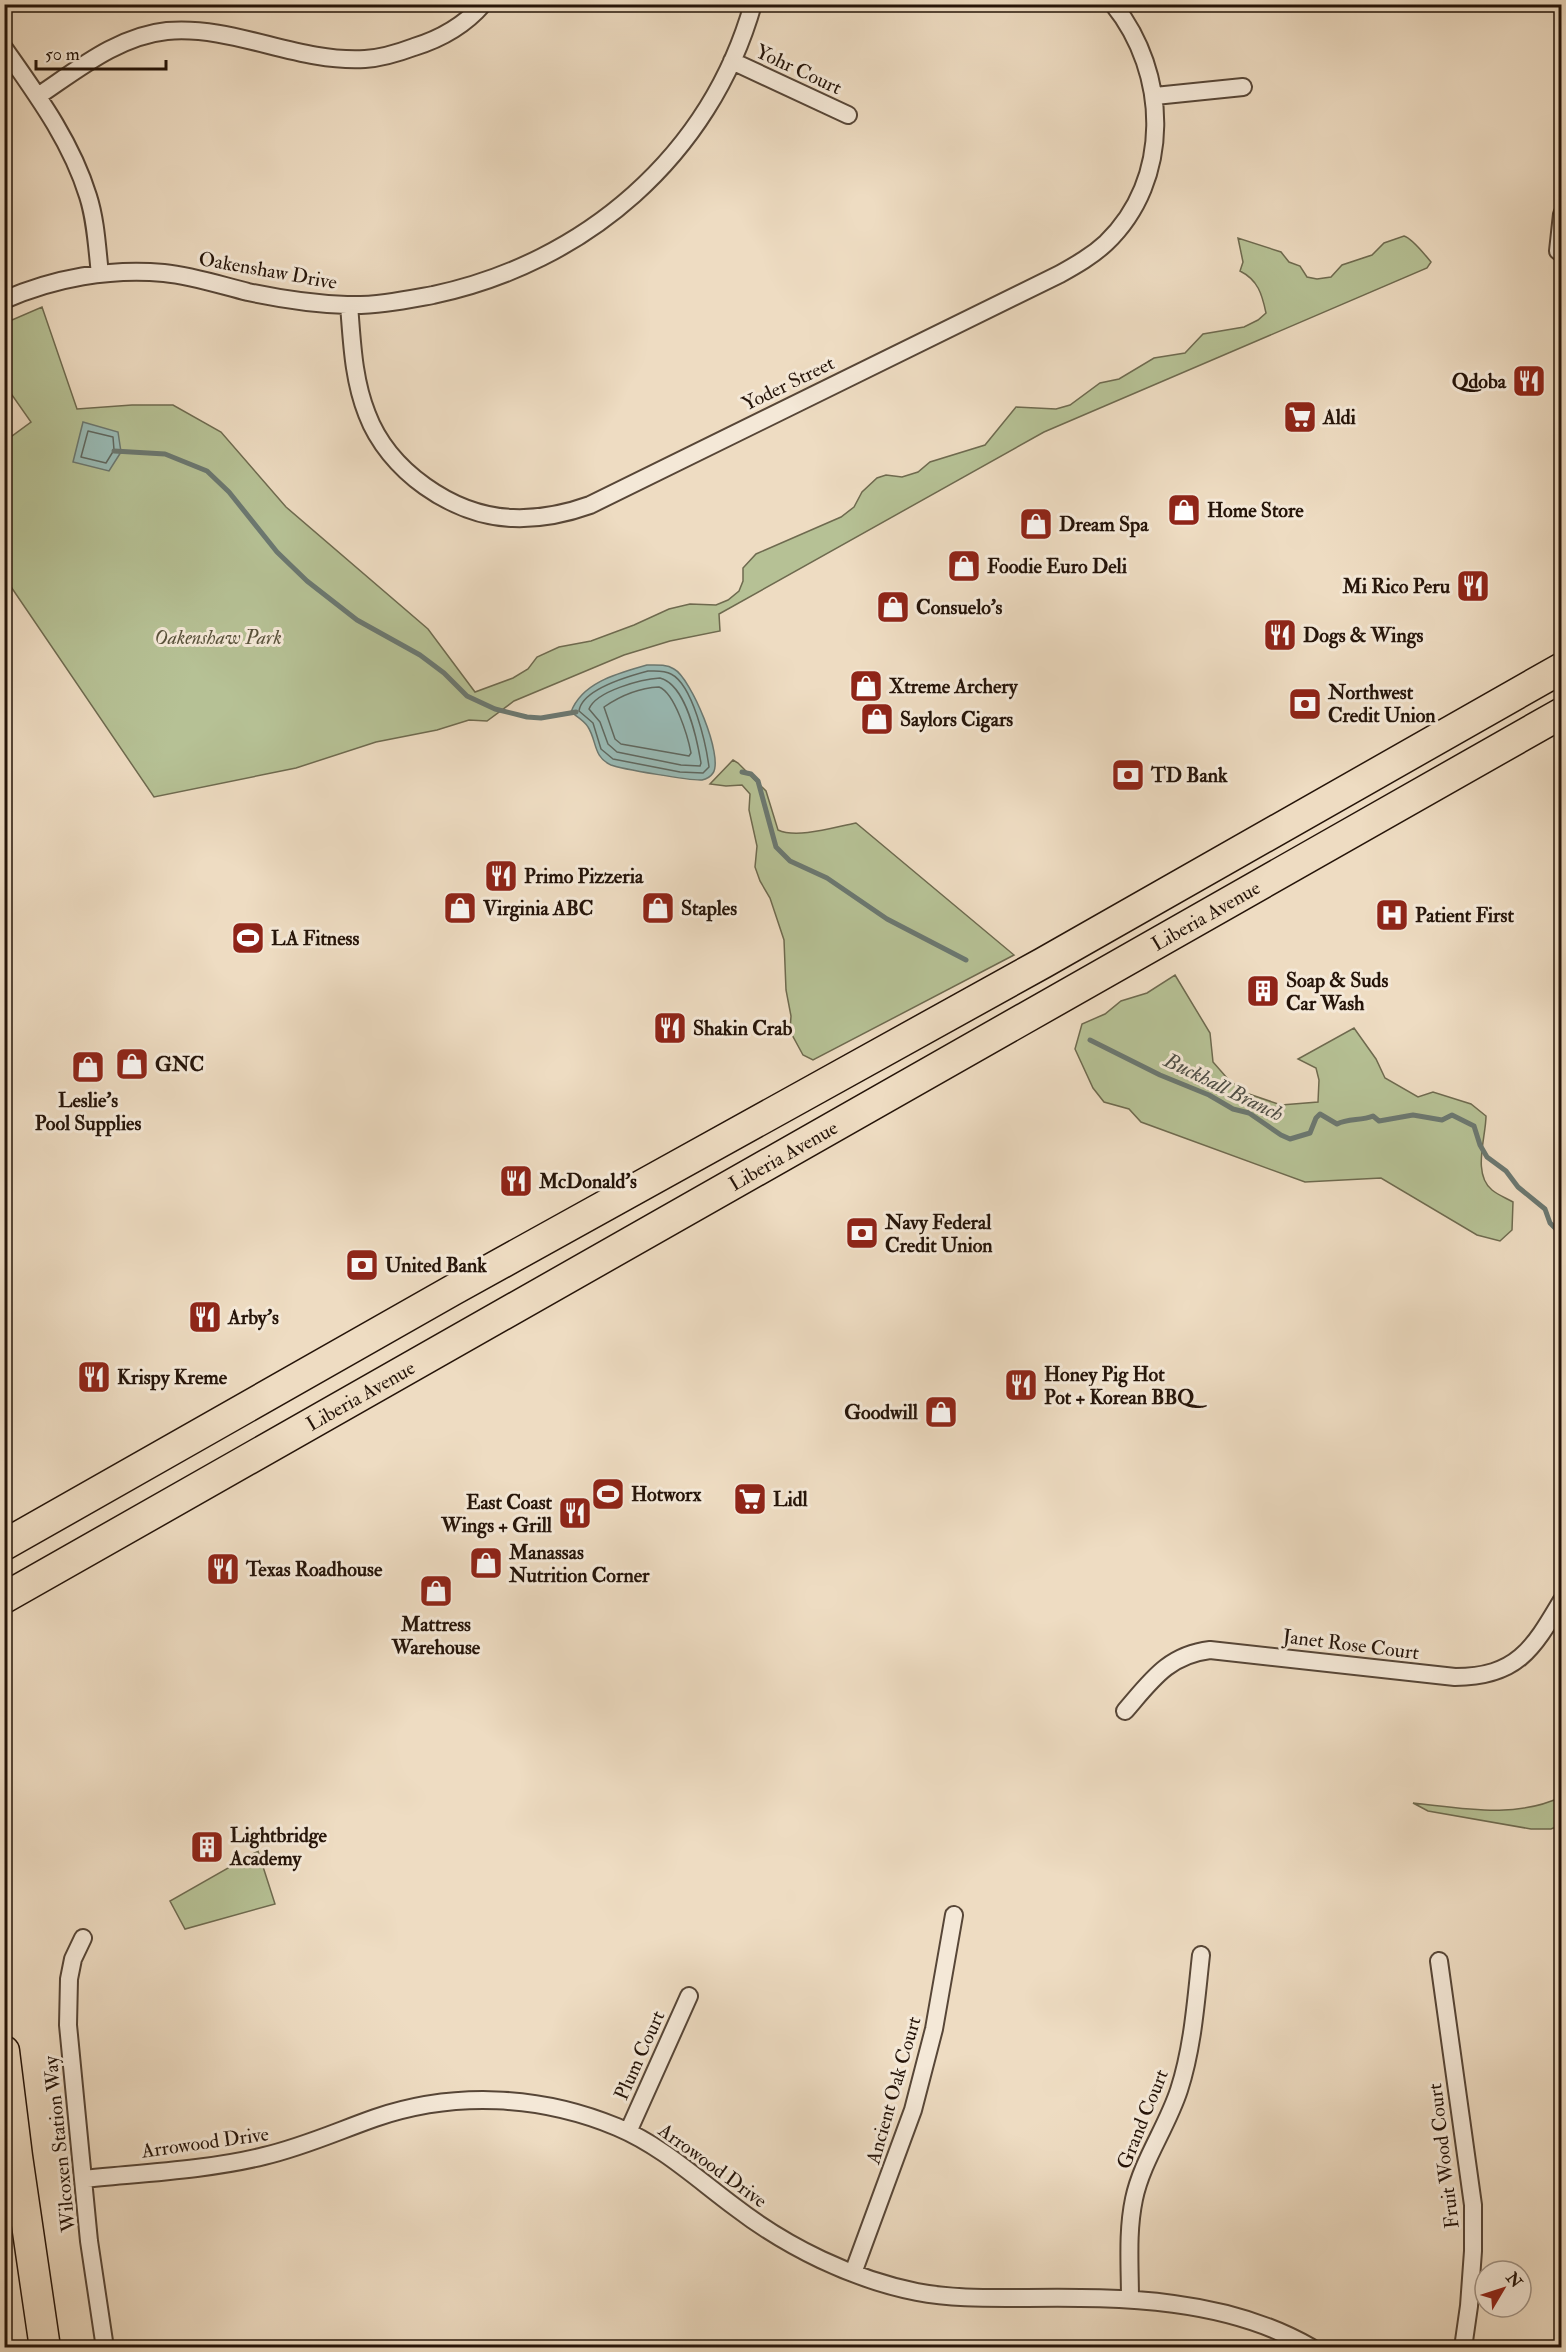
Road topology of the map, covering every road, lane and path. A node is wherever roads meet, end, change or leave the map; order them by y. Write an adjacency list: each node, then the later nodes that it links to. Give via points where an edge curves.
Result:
1 (483, 4): 7 (street, via 462,24 438,38 366,59 314,56 209,33 154,33 118,45)
2 (753, 4): 5 (street, Oakenshaw Drive)
3 (1113, 4): 8 (street, Yoder Street, via 1143,54)
4 (4, 48): 7 (street)
5 (732, 61): 9 (street, Yohr Court); 14 (street, Oakenshaw Drive, via 676,150 633,195 577,237 538,260 466,288 384,303)
6 (1243, 87): 8 (street)
7 (38, 96): 12 (street, via 70,150 88,197)
8 (1155, 96): 14 (street, Yoder Street, via 1153,146 1138,198 1115,233 1085,260 599,501 568,512 528,518 495,516 439,495 402,466 376,433 364,405 354,360)
9 (848, 114)
10 (1562, 214): 11 (street)
11 (1558, 251)
12 (100, 274): 13 (street, Oakenshaw Drive, via 61,281); 14 (street, Oakenshaw Drive, via 166,273 280,297)
13 (4, 300)
14 (349, 305)
15 (1562, 668): 17 (highway, Liberia Avenue)
16 (1562, 713): 18 (highway, Liberia Avenue)
17 (6, 1543)
18 (4, 1598)
19 (1562, 1600): 20 (street, Janet Rose Court, via 1531,1649 1519,1660 1480,1677 1210,1650 1173,1661)
20 (1125, 1712)
21 (954, 1915): 29 (street, Ancient Oak Court, via 934,2029 913,2110)
22 (83, 1938): 28 (street, Wilcoxen Station Way, via 73,1959 67,2001)
23 (1201, 1955): 30 (street, Grand Court, via 1189,2053 1180,2089 1134,2199)
24 (1439, 1961): 34 (street, Fruit Wood Court, via 1473,2205 1473,2251)
25 (689, 1996): 27 (street, Plum Court)
26 (4, 2051): 31 (highway)
27 (628, 2132): 28 (street, Arrowood Drive, via 546,2105 516,2101 449,2102 385,2115 263,2157); 29 (street, Arrowood Drive, via 680,2163 772,2233)
28 (83, 2179): 32 (street, Wilcoxen Station Way)
29 (853, 2273): 30 (street, Arrowood Drive, via 918,2292 963,2297)
30 (1130, 2300): 33 (street, Arrowood Drive, via 1214,2311 1291,2335)
31 (45, 2348)
32 (105, 2348)
33 (1312, 2348)
34 (1463, 2348)

